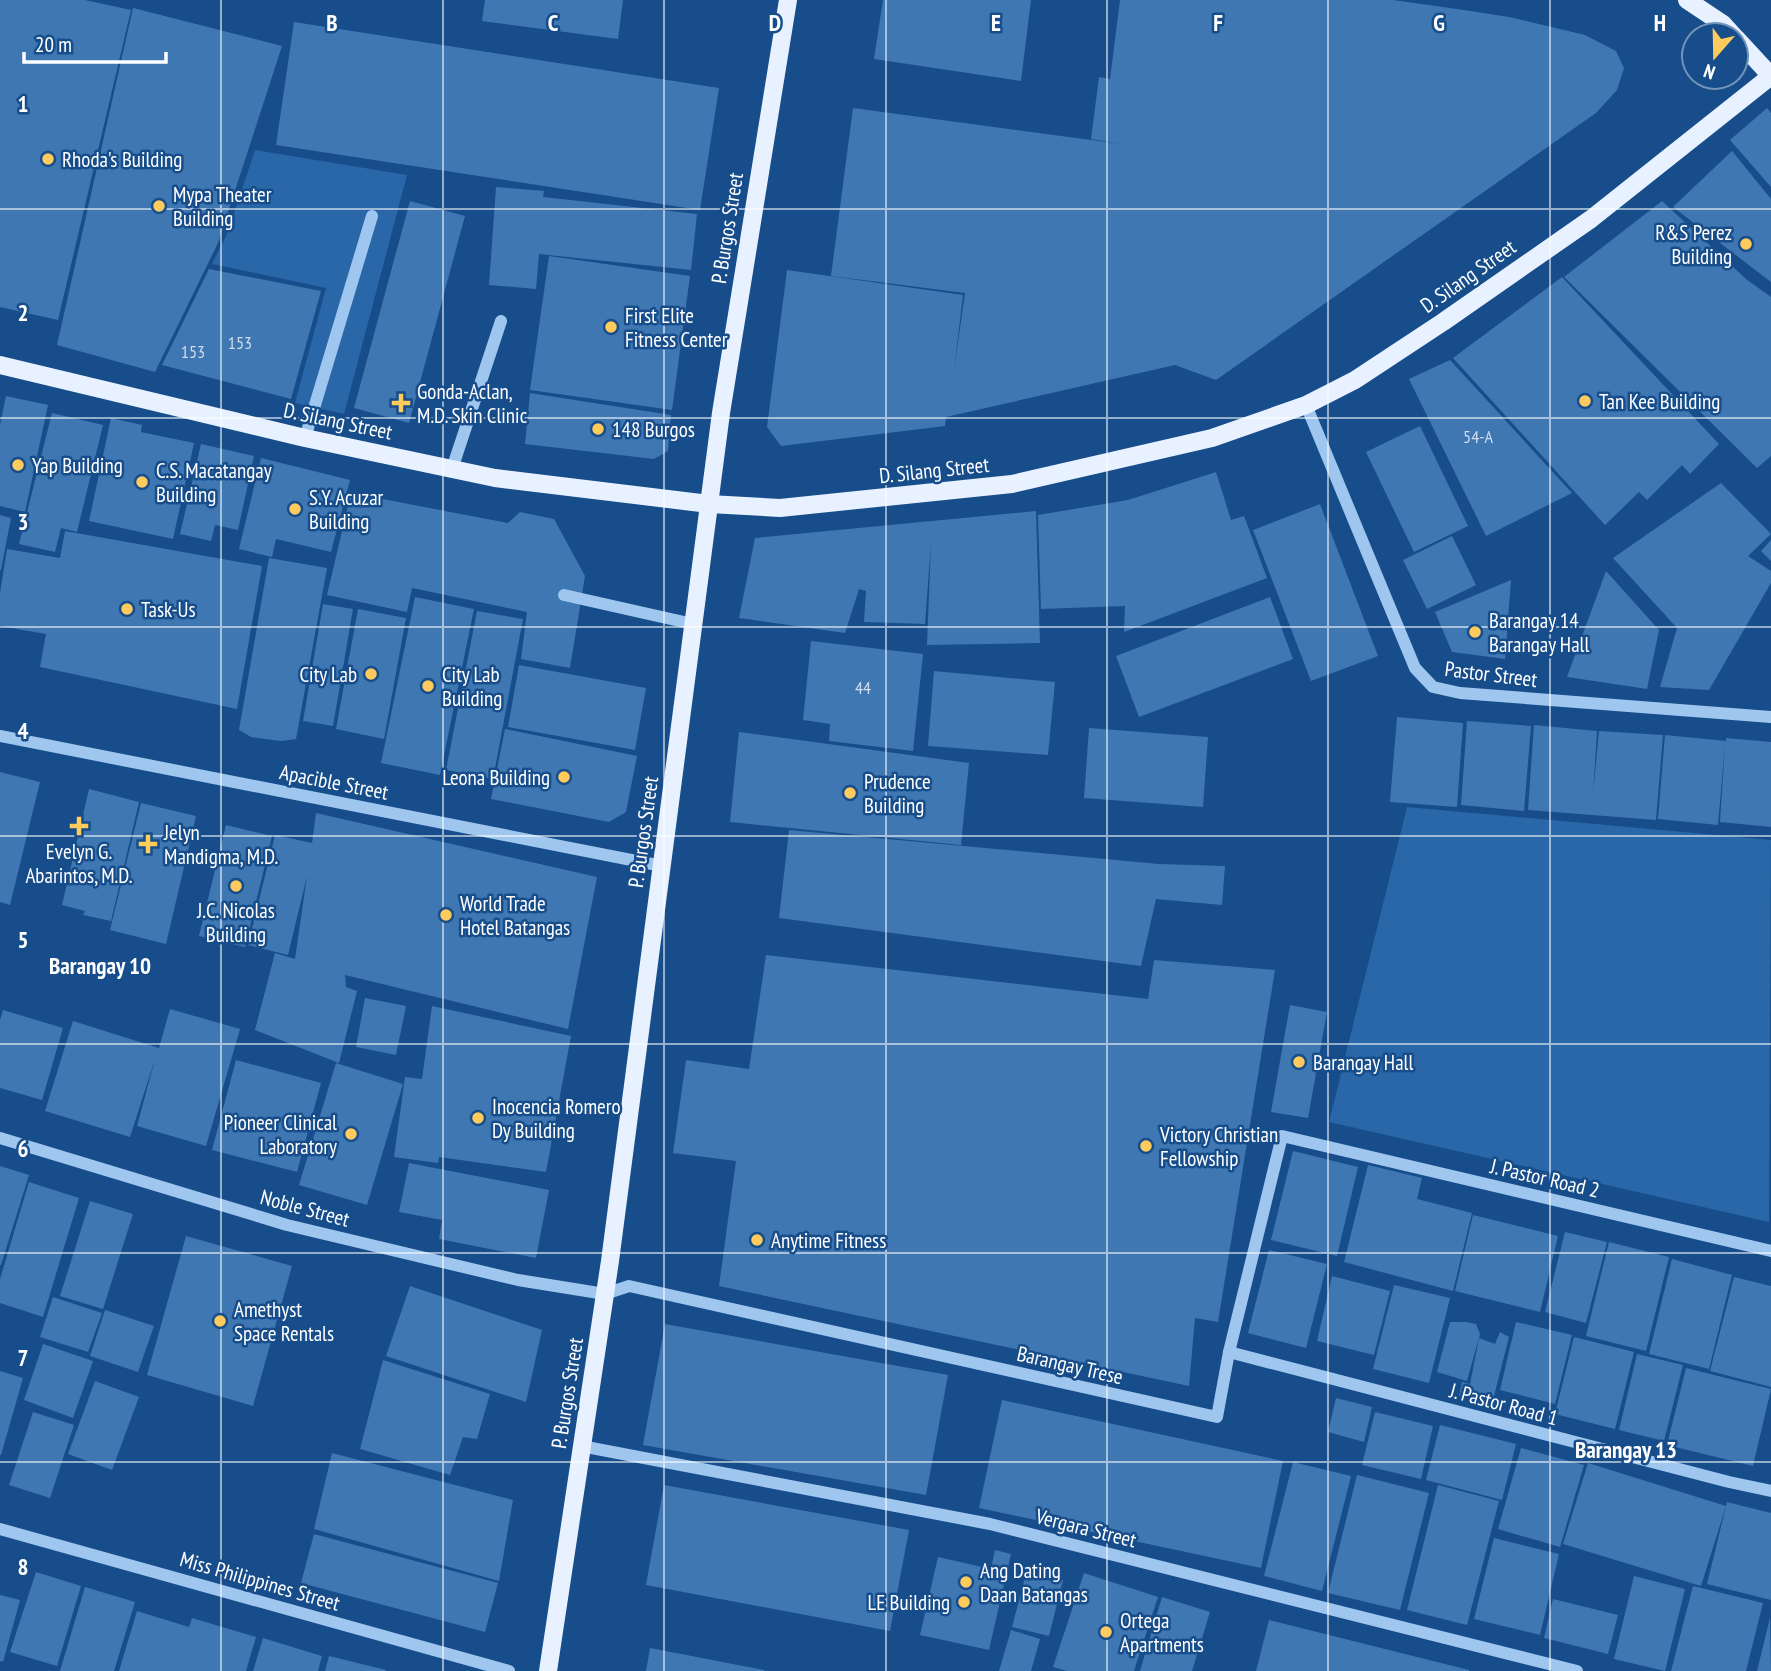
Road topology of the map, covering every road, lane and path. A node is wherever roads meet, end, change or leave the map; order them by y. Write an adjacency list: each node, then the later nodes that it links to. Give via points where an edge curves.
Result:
1 (788, 0): 12 (main road, P. Burgos Street)
2 (1687, 0): 3 (main road)
3 (1718, 21)
4 (1750, 54): 5 (main road)
5 (1771, 76): 9 (main road, D. Silang Street, via 1591,219 1388,358)
6 (372, 216): 10 (street)
7 (501, 321): 11 (street)
8 (0, 365): 10 (main road, D. Silang Street)
9 (1306, 405): 12 (main road, D. Silang Street, via 1212,438 1012,484 780,508); 15 (street, Pastor Street, via 1415,668 1433,687 1460,693)
10 (305, 438): 11 (main road, D. Silang Street)
11 (452, 469): 12 (main road, D. Silang Street)
12 (709, 504): 14 (main road, P. Burgos Street)
13 (565, 595): 14 (street)
14 (693, 624): 17 (main road, P. Burgos Street)
15 (1771, 717)
16 (0, 736): 17 (street, Apacible Street)
17 (662, 866): 21 (main road, P. Burgos Street)
18 (0, 1138): 21 (street, Noble Street, via 287,1225 518,1280)
19 (1311, 1142): 20 (street, J. Pastor Road 2); 22 (street, Barangay Trese, via 1282,1136)
20 (1771, 1251)
21 (605, 1294): 22 (street, Barangay Trese, via 629,1286 1217,1417); 23 (main road, P. Burgos Street)
22 (1229, 1352): 24 (street, J. Pastor Road 1)
23 (581, 1446): 27 (main road, P. Burgos Street); 28 (street, Vergara Street, via 990,1524)
24 (1771, 1491)
25 (0, 1528): 26 (street, Miss Philippines Street)
26 (509, 1671)
27 (548, 1671)
28 (1577, 1671)

